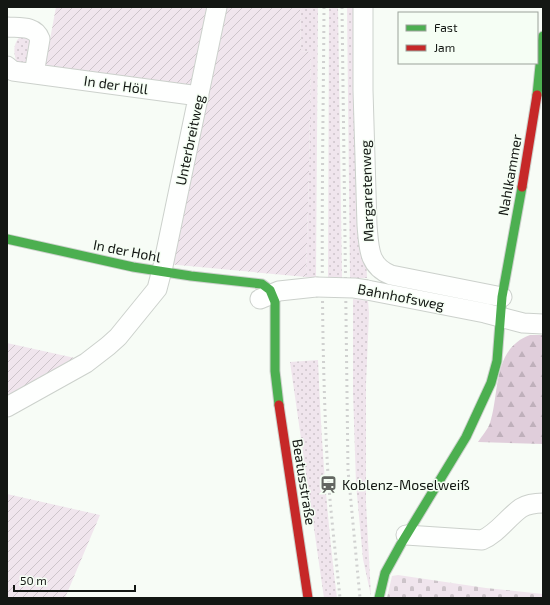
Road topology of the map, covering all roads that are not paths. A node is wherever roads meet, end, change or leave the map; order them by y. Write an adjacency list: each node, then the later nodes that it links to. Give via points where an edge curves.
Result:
1 (217, 7): 7 (street, Unterbreitweg)
2 (363, 7): 12 (street, Margaretenweg, via 367,225 372,258 376,266 391,275)
3 (7, 29): 6 (street, via 31,29 38,35 40,39)
4 (543, 36): 8 (street, Nahlkammer, via 537,100)
5 (7, 66): 6 (street, In der Höll, via 13,71)
6 (34, 74): 7 (street, In der Höll)
7 (199, 96): 10 (street, Unterbreitweg)
8 (538, 122): 12 (street, Nahlkammer)
9 (7, 239): 10 (street, In der Hohl)
10 (162, 272): 11 (street, In der Hohl); 18 (street, Unterbreitweg, via 155,292 108,346 86,363)
11 (244, 282): 13 (street); 13 (street, In der Hohl, via 267,287)
12 (502, 297): 14 (street, Nahlkammer)
13 (265, 300): 14 (street, Bahnhofsweg, bridge, via 281,290 316,287 354,288); 17 (street, Beatusstraße, via 275,302)
14 (501, 318): 15 (street, Bahnhofsweg); 20 (street, Nahlkammer, via 497,360 491,383 466,437)
15 (543, 324)
16 (267, 352): 17 (street, Beatusstraße)
17 (275, 370): 21 (street, Beatusstraße)
18 (7, 407)
19 (543, 503): 20 (street, via 522,507 489,537 482,540)
20 (406, 535): 22 (street, Nahlkammer, via 384,573)
21 (308, 598)
22 (379, 598)

